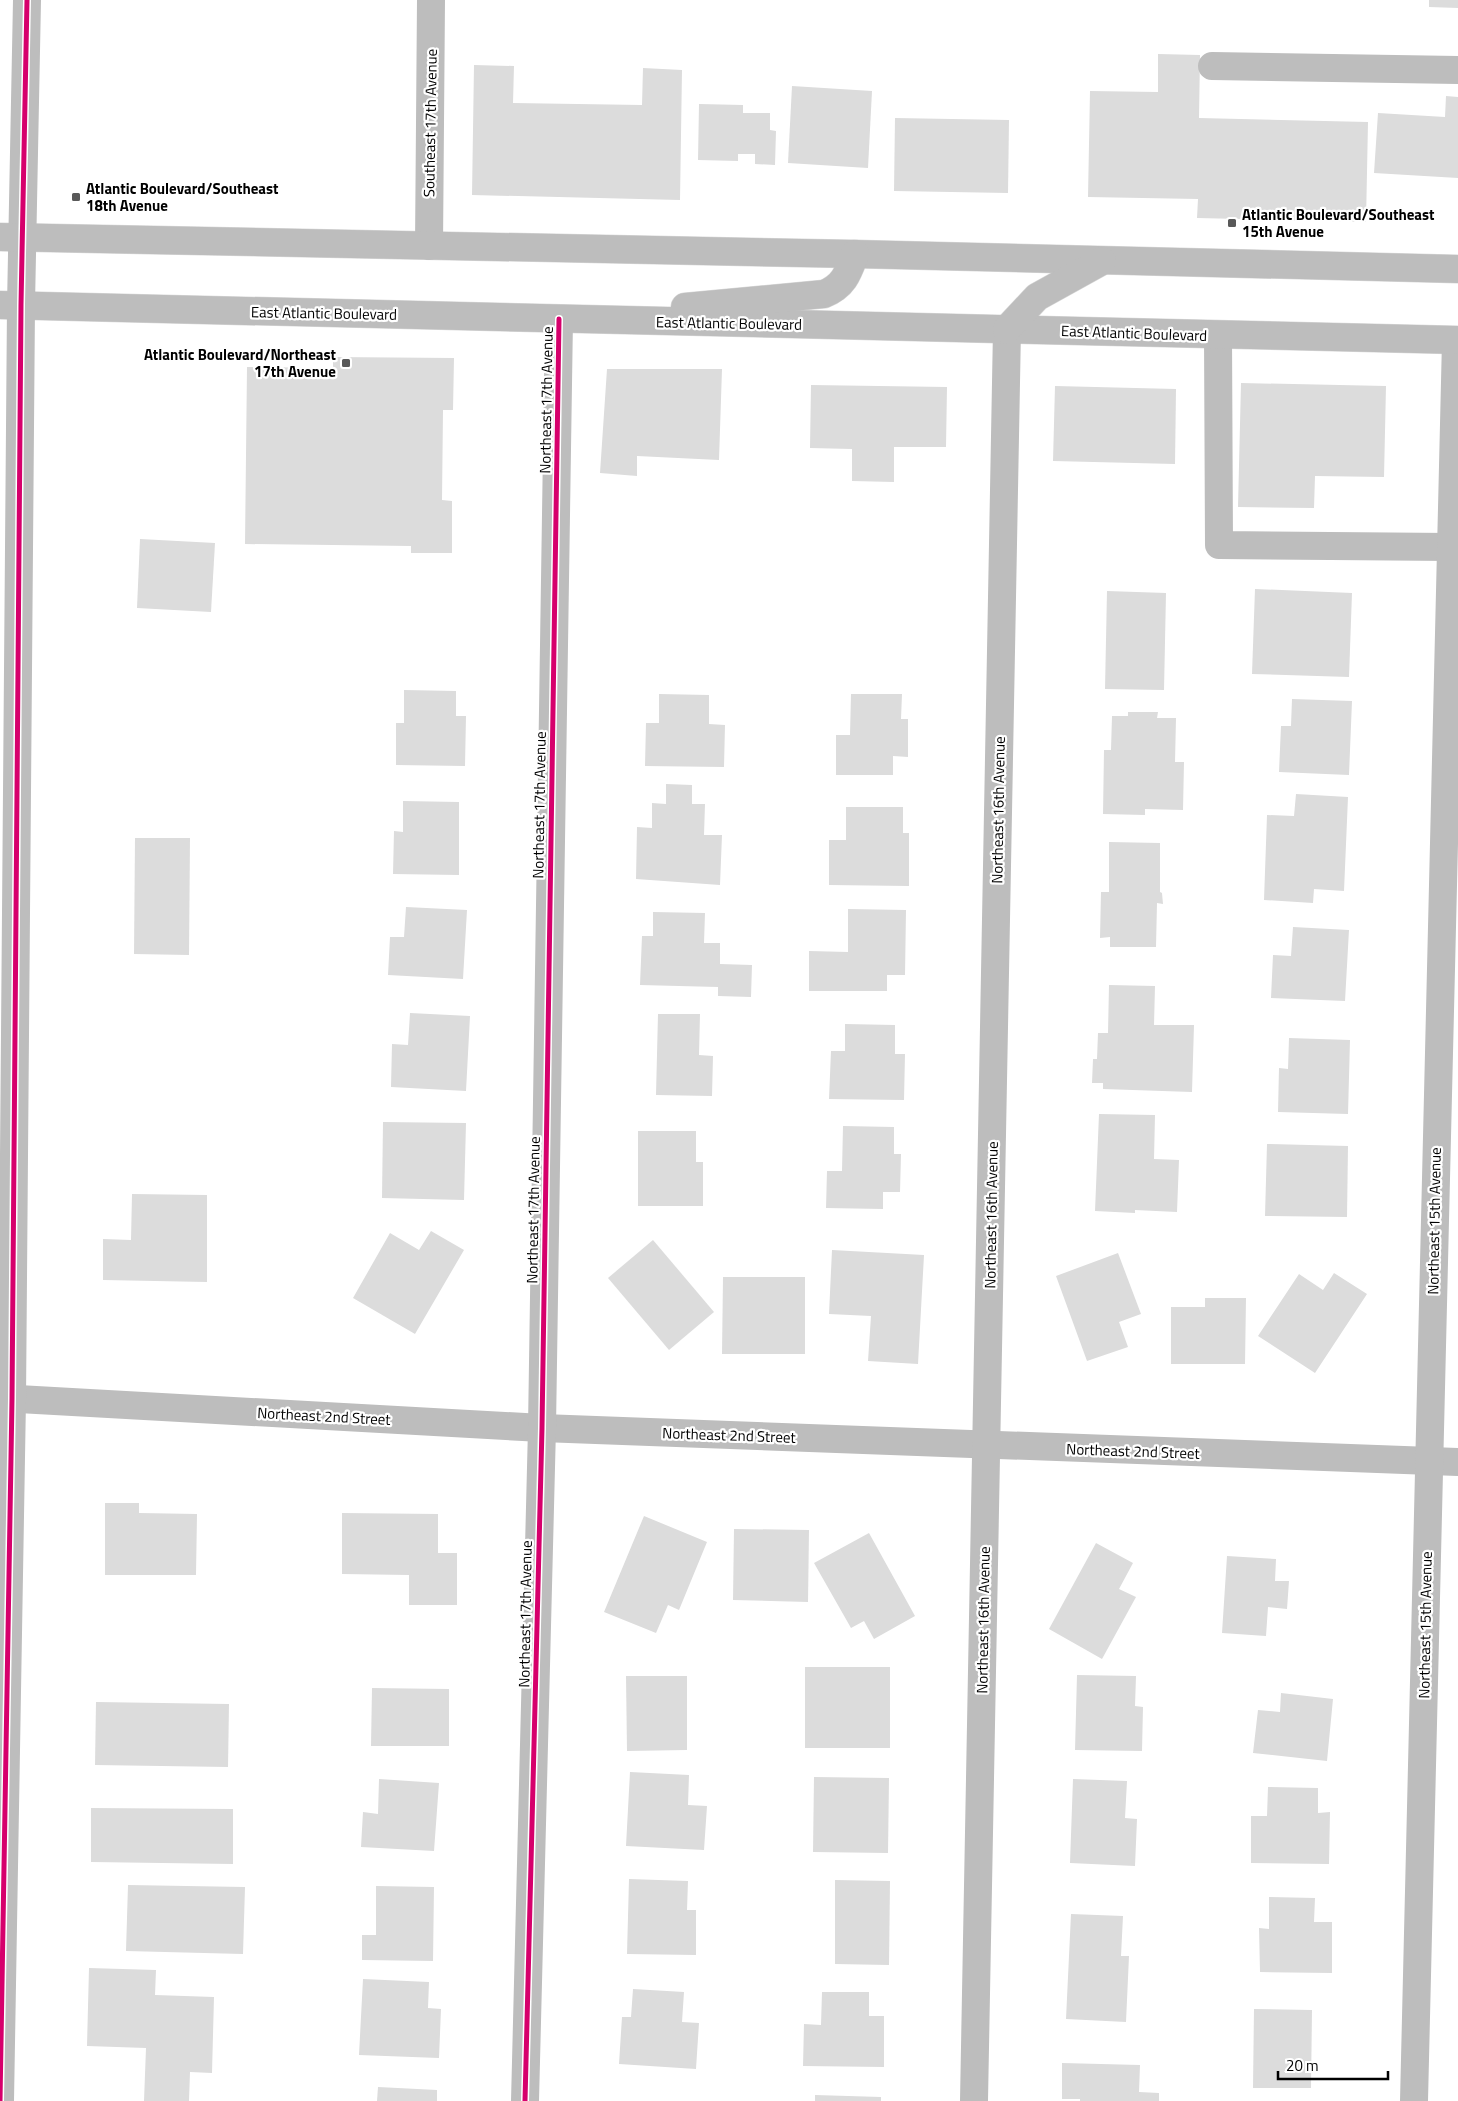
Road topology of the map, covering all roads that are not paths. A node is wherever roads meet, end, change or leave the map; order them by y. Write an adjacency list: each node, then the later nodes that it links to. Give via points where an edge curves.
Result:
1 (27, 0): 5 (street)
2 (432, 0): 6 (street, Southeast 17th Avenue)
3 (1212, 66): 4 (street)
4 (1458, 70)
5 (11, 237): 6 (street); 10 (street)
6 (429, 246): 7 (street)
7 (855, 254): 8 (street); 11 (street, via 847,276 837,288 824,294)
8 (1104, 260): 9 (street); 12 (street, via 1037,297)
9 (1458, 269)
10 (10, 305): 11 (street, East Atlantic Boulevard); 17 (street)
11 (559, 319): 12 (street, East Atlantic Boulevard); 18 (street, Northeast 17th Avenue)
12 (1007, 329): 13 (street, East Atlantic Boulevard); 19 (street, Northeast 16th Avenue)
13 (1218, 335): 14 (street, East Atlantic Boulevard); 15 (street, via 1219,545)
14 (1457, 339): 15 (street, Northeast 15th Avenue)
15 (1451, 547): 16 (street, Northeast 15th Avenue)
16 (1454, 611): 20 (street, Northeast 15th Avenue)
17 (6, 1398): 18 (street, Northeast 2nd Street); 22 (street)
18 (542, 1428): 19 (street, Northeast 2nd Street); 23 (street, Northeast 17th Avenue)
19 (987, 1446): 20 (street, Northeast 2nd Street); 24 (street, Northeast 16th Avenue)
20 (1428, 1462): 21 (street, Northeast 2nd Street); 25 (street, Northeast 15th Avenue)
21 (1458, 1462)
22 (0, 2101)
23 (525, 2101)
24 (974, 2101)
25 (1414, 2101)

